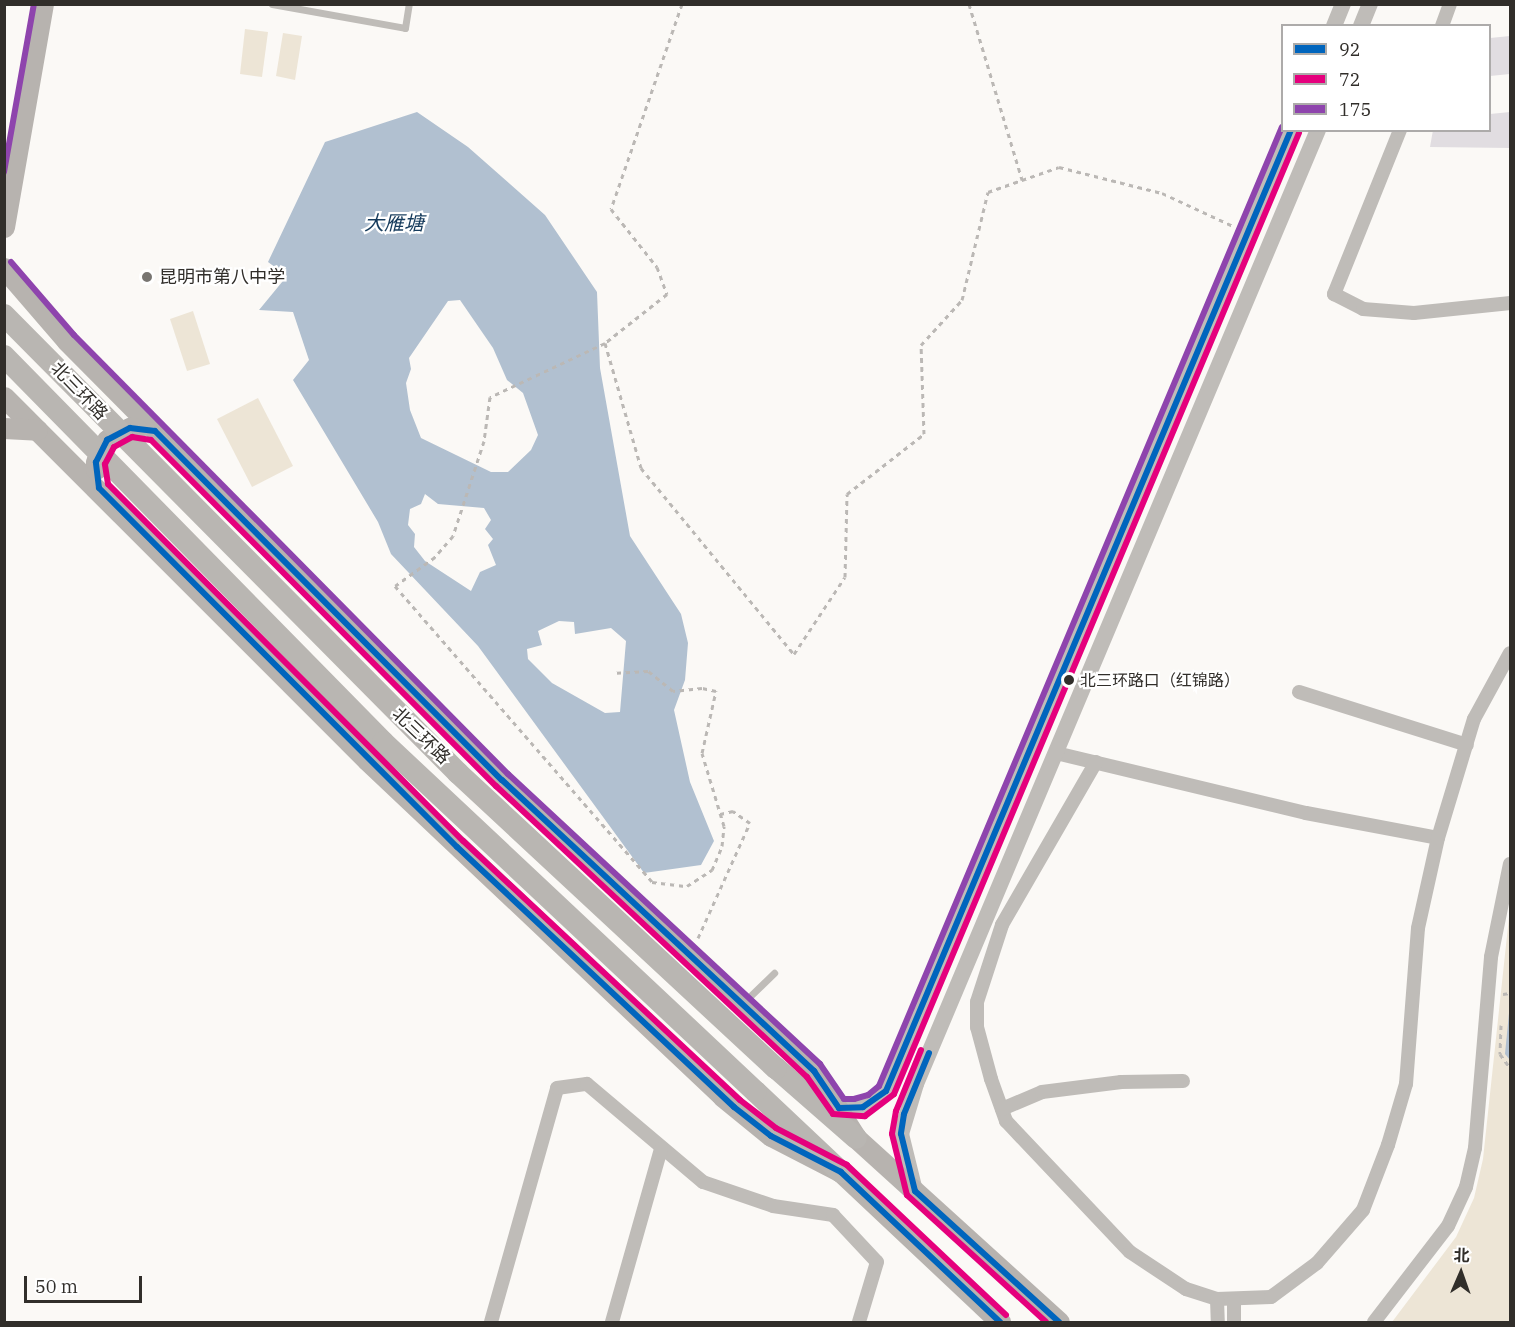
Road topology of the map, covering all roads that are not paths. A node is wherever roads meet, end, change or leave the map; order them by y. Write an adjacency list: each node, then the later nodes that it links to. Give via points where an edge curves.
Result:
1 (43, 4): 13 (main road)
2 (272, 4): 3 (lane, via 405,28)
3 (409, 4)
4 (1343, 4): 7 (street)
5 (1370, 4): 8 (street)
6 (1450, 4): 9 (street)
7 (1335, 24)
8 (1362, 24)
9 (1443, 24)
10 (1290, 132): 34 (street, via 886,1091 863,1107)
11 (1317, 132): 26 (street)
12 (1399, 132): 15 (street, via 1334,294 1363,309 1414,313)
13 (4, 227)
14 (4, 268): 21 (main road, via 67,341)
15 (1510, 303)
16 (4, 315): 33 (highway, 北三环路, bridge, via 458,773)
17 (4, 356): 38 (highway, 北三环路, bridge, via 383,742)
18 (4, 398): 20 (main road)
19 (4, 428): 20 (main road)
20 (37, 430): 22 (main road)
21 (155, 431): 22 (main road, via 130,428 107,440 96,462); 31 (main road, via 502,780)
22 (99, 488): 38 (main road, via 367,760 722,1096 771,1136)
23 (1510, 653): 25 (street, via 1474,719)
24 (1299, 692): 25 (street)
25 (1467, 745): 28 (street)
26 (1056, 753): 27 (street); 39 (street, via 904,1114 905,1161)
27 (1096, 762): 28 (street, via 1306,813); 35 (street, via 1002,925 977,1002 977,1027)
28 (1438, 838): 41 (street, via 1418,928 1406,1084 1363,1210 1317,1263 1271,1297)
29 (1510, 864): 49 (street, via 1491,957 1475,1148 1466,1187 1448,1226)
30 (774, 973): 31 (lane)
31 (742, 1004): 34 (main road, via 814,1071)
32 (1183, 1081): 35 (street, via 1121,1082 1042,1092)
33 (808, 1096): 34 (street); 36 (highway, 北三环路)
34 (839, 1108): 36 (main road)
35 (1002, 1109): 40 (street, via 1006,1121 1130,1252 1186,1288)
36 (856, 1138): 39 (main road)
37 (660, 1149): 42 (street, via 587,1084 557,1088); 43 (street); 44 (street, via 703,1182 773,1206 833,1215 876,1262)
38 (841, 1172): 45 (main road)
39 (915, 1191): 46 (main road)
40 (1217, 1299): 41 (street); 47 (street)
41 (1234, 1301): 48 (street)
42 (491, 1323)
43 (612, 1323)
44 (859, 1323)
45 (1000, 1323)
46 (1059, 1323)
47 (1218, 1323)
48 (1234, 1323)
49 (1374, 1323)

